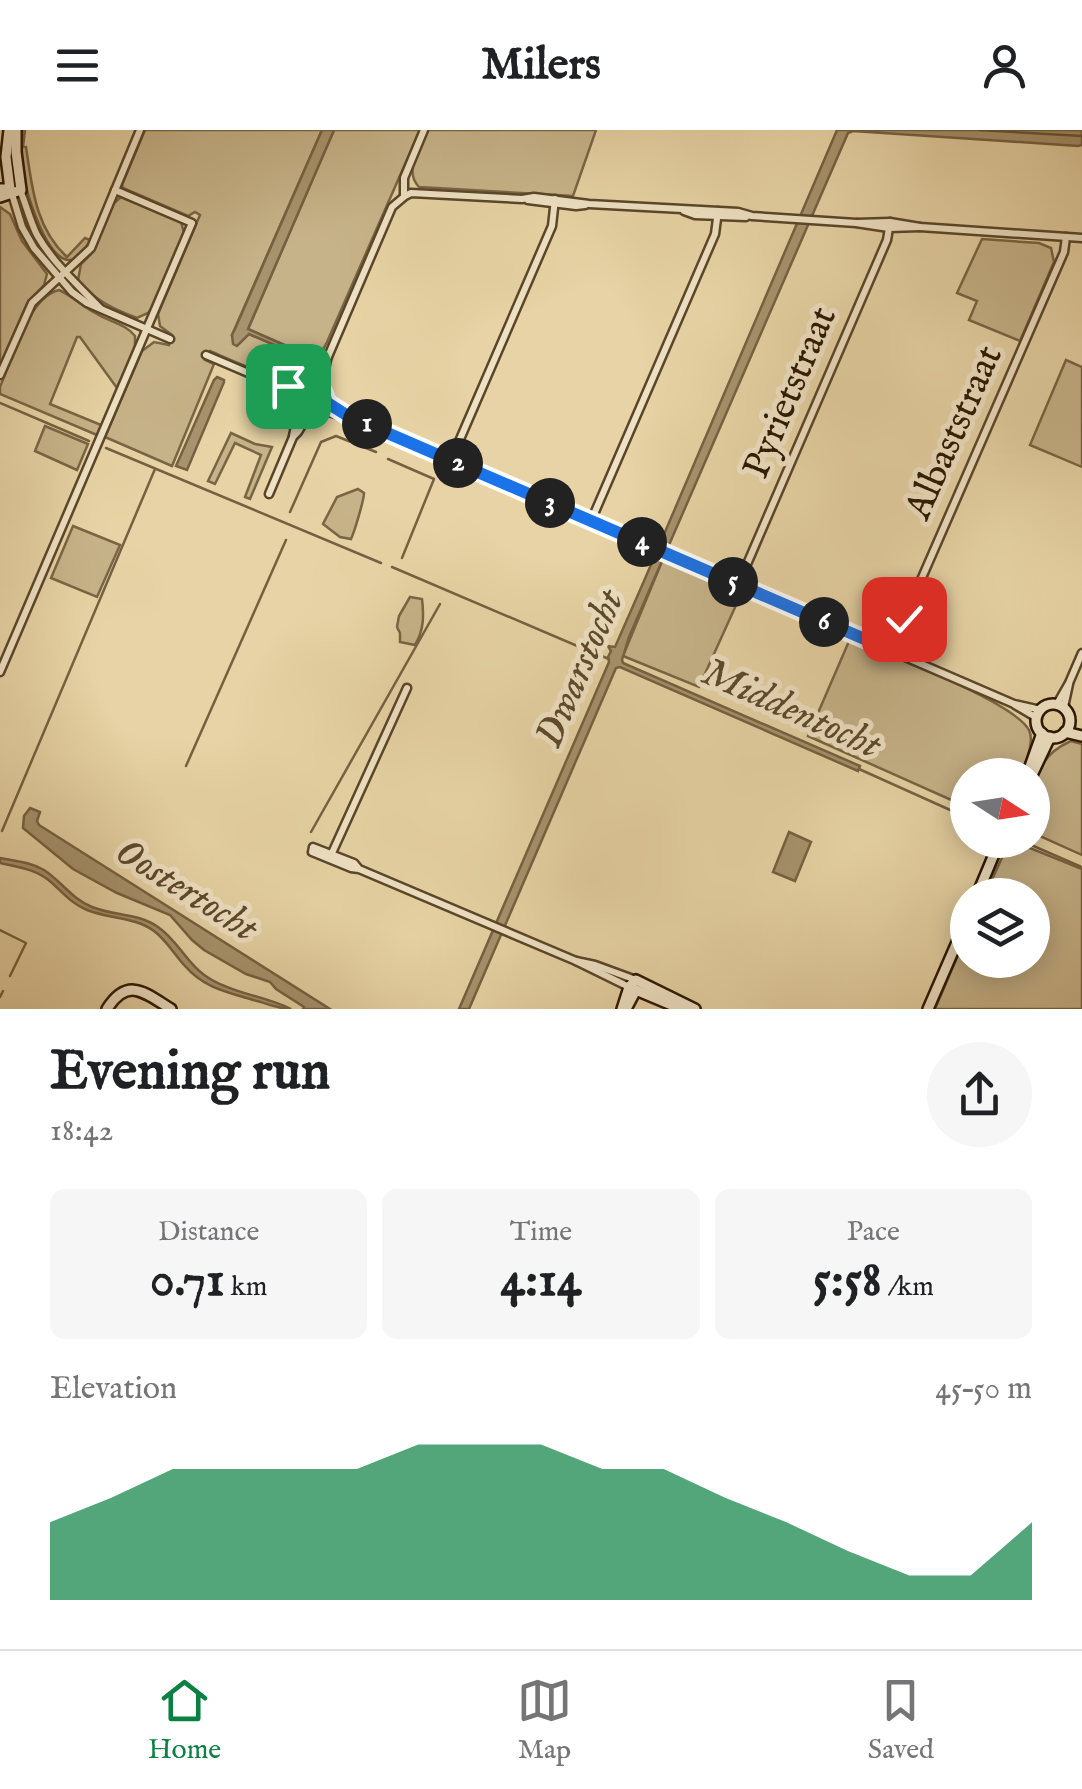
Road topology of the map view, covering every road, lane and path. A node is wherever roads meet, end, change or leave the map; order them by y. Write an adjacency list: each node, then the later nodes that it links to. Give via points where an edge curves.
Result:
1 (12, 130): 5 (street)
2 (140, 130): 4 (street)
3 (424, 130): 6 (street, via 404,178)
4 (115, 190): 13 (street, via 91,248); 14 (street, via 192,223)
5 (10, 191): 7 (street); 13 (street, via 28,237)
6 (404, 196): 8 (street); 17 (street, via 392,207)
7 (0, 198)
8 (555, 202): 9 (street); 28 (street, via 552,226)
9 (718, 214): 10 (street); 30 (street)
10 (890, 225): 11 (street); 31 (street, Pyrietstraat)
11 (1066, 237): 12 (street); 32 (street, Albaststraat)
12 (1082, 238)
13 (62, 276): 14 (street, via 100,308); 18 (street, via 32,303)
14 (146, 329): 15 (street); 34 (street)
15 (170, 339)
16 (206, 355): 21 (street)
17 (327, 359): 19 (street); 20 (street)
18 (0, 376)
19 (312, 382): 20 (street); 21 (street)
20 (321, 387): 22 (street)
21 (294, 392): 24 (street)
22 (326, 402): 23 (street); 25 (street)
23 (322, 410): 25 (street); 26 (street)
24 (298, 413): 26 (street); 27 (street)
25 (348, 416): 28 (street)
26 (307, 417): 27 (street)
27 (293, 437): 29 (street)
28 (451, 460): 30 (street)
29 (268, 494)
30 (592, 521): 31 (street)
31 (738, 584): 32 (street)
32 (890, 650): 37 (street)
33 (1082, 653): 36 (street)
34 (0, 672)
35 (407, 688): 43 (street, via 331,856)
36 (1060, 706): 37 (street, via 1049,704); 38 (street, via 1069,714)
37 (1039, 714): 40 (street, via 1037,724)
38 (1068, 728): 39 (street); 40 (street)
39 (1082, 733)
40 (1046, 735): 41 (street)
41 (1037, 758)
42 (950, 958): 49 (street)
43 (634, 986): 46 (street); 47 (street); 48 (street)
44 (108, 1009): 45 (street, via 121,992 135,990)
45 (171, 1009)
46 (624, 1009)
47 (681, 1009)
48 (696, 1009)
49 (928, 1009)

